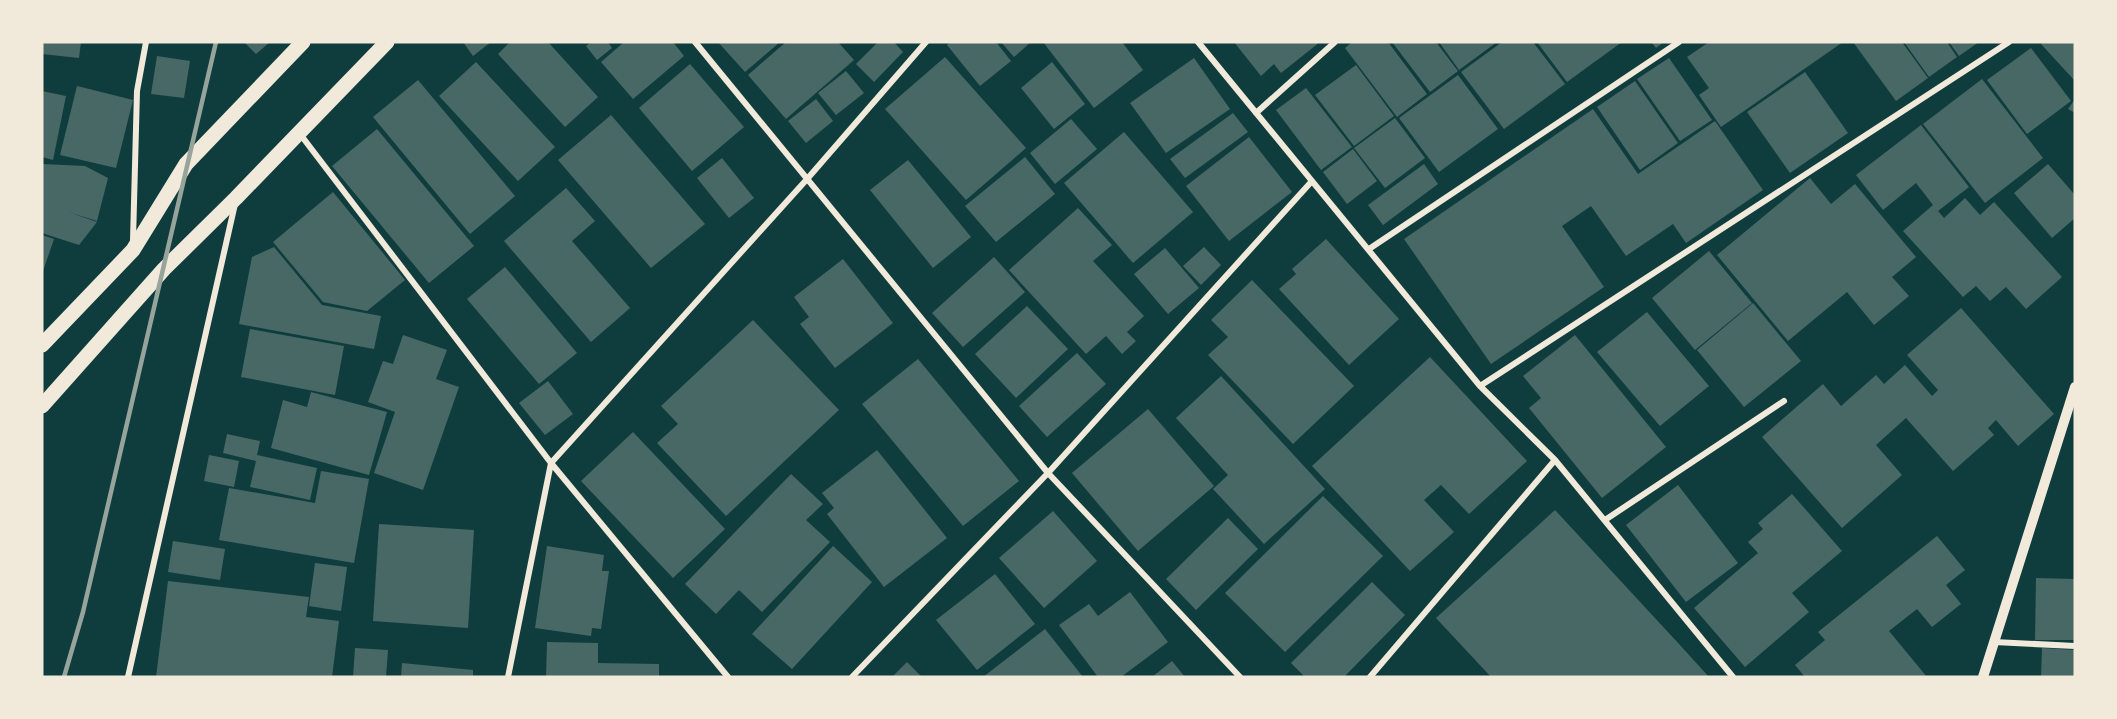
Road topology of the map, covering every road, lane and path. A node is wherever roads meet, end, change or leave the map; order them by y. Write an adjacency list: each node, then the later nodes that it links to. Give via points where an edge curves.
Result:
1 (146, 42): 16 (street, via 137,91)
2 (303, 42): 16 (main road, via 186,164)
3 (387, 42): 11 (main road)
4 (695, 42): 12 (street)
5 (926, 42): 12 (street)
6 (1198, 42): 10 (street)
7 (1335, 42): 10 (street)
8 (1679, 42): 15 (street)
9 (2009, 42): 18 (street)
10 (1256, 112): 13 (street)
11 (299, 133): 14 (main road); 23 (street)
12 (808, 178): 23 (street); 24 (street)
13 (1312, 181): 15 (street); 24 (street)
14 (236, 198): 21 (main road, via 164,269); 28 (street)
15 (1369, 249): 18 (street)
16 (133, 250): 17 (main road)
17 (42, 345)
18 (1480, 386): 22 (street)
19 (2075, 387): 26 (street)
20 (1784, 401): 25 (street)
21 (42, 406)
22 (1555, 460): 25 (street); 33 (street)
23 (551, 463): 29 (street); 30 (street)
24 (1048, 473): 31 (street); 32 (street)
25 (1605, 520): 34 (street)
26 (1993, 642): 27 (street); 35 (street)
27 (2075, 646)
28 (128, 677)
29 (508, 677)
30 (728, 677)
31 (852, 677)
32 (1240, 677)
33 (1370, 677)
34 (1733, 677)
35 (1983, 677)

